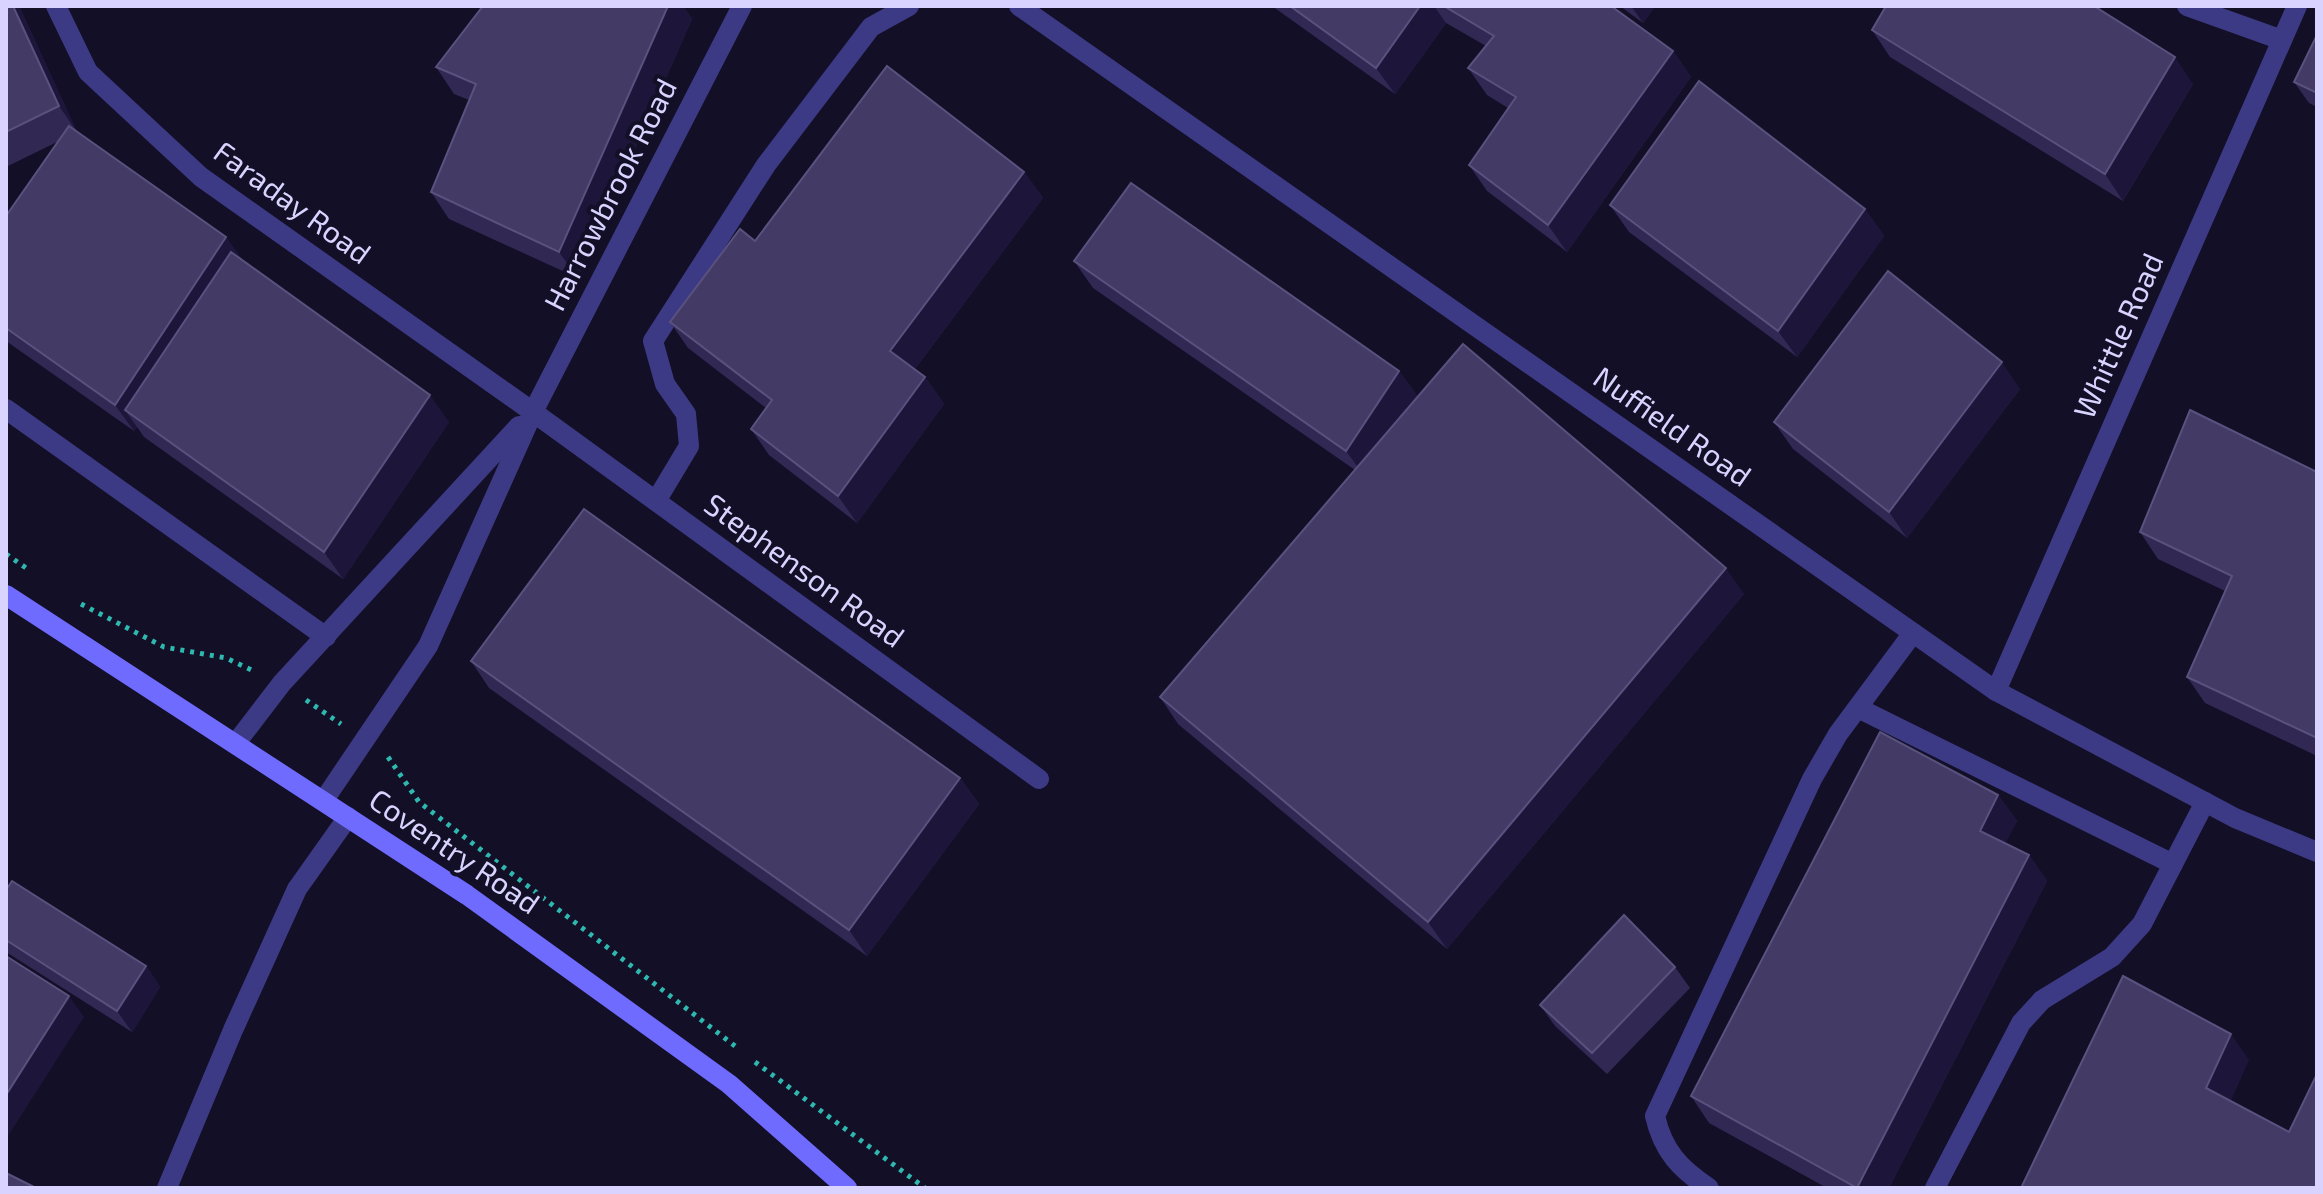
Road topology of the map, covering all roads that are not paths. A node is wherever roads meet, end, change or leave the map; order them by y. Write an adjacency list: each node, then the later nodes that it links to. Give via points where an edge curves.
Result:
1 (56, 6): 9 (street, Faraday Road, via 88,72 201,177)
2 (742, 6): 9 (street, Harrowbrook Road)
3 (909, 6): 10 (street, via 871,27 766,165 653,341 665,384 686,414 689,446)
4 (1019, 6): 12 (street, Nuffield Road)
5 (2187, 6): 7 (street)
6 (2297, 6): 7 (street, Whittle Road)
7 (2282, 40): 14 (street, Whittle Road)
8 (6, 409): 13 (street)
9 (533, 412): 10 (street, Stephenson Road); 13 (street, Harrowbrook Road); 18 (street, Harrowbrook Road, via 428,646)
10 (656, 501): 17 (street, Stephenson Road)
11 (6, 595): 16 (main road, Coventry Road)
12 (1913, 633): 14 (street, Nuffield Road); 15 (street)
13 (326, 637): 16 (street, Harrowbrook Road)
14 (1996, 691): 19 (street, Nuffield Road)
15 (1858, 708): 22 (street); 25 (street, via 1812,779 1655,1116 1660,1139 1681,1169)
16 (236, 743): 18 (main road, Coventry Road)
17 (1039, 779)
18 (324, 800): 20 (main road, Coventry Road)
19 (2205, 802): 21 (street, Nuffield Road); 22 (street)
20 (348, 817): 23 (street, via 297,889); 24 (main road, Coventry Road, via 467,895 729,1084)
21 (2317, 852)
22 (2173, 864): 26 (street, via 2142,924 2112,957 2042,1000 2021,1023)
23 (167, 1188)
24 (847, 1188)
25 (1709, 1188)
26 (1935, 1188)

